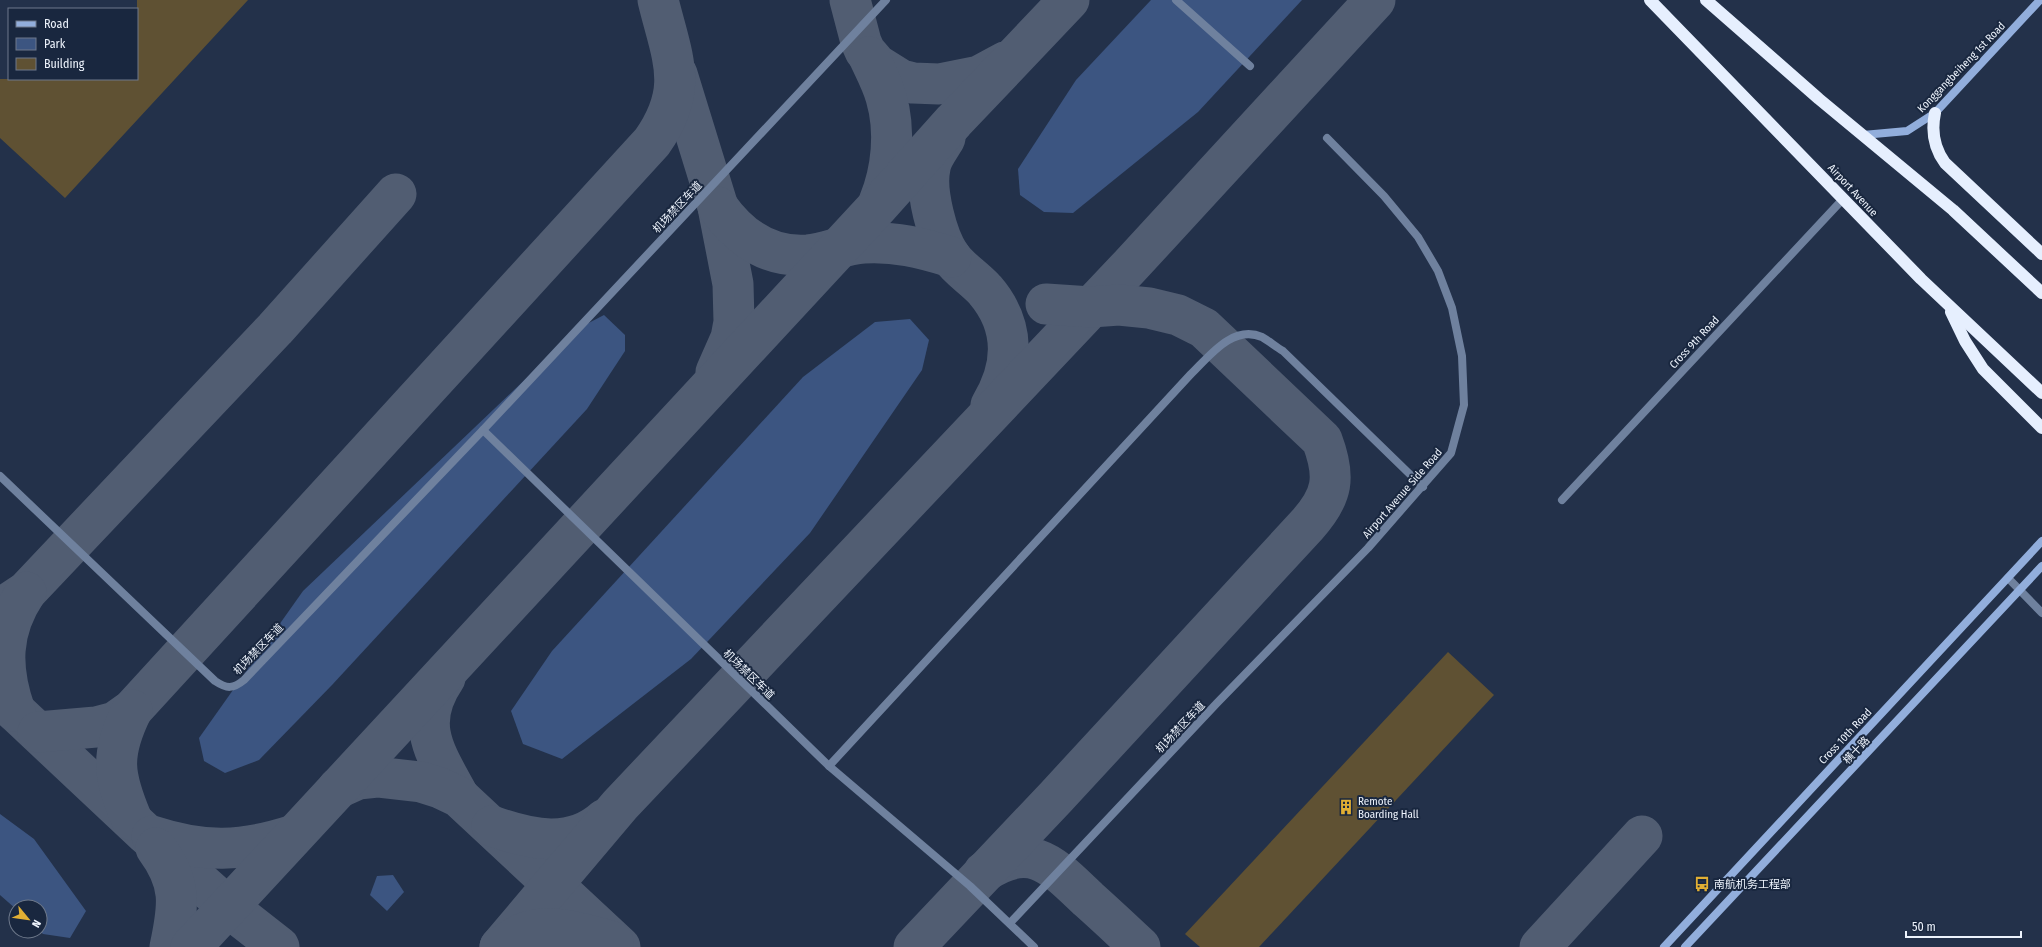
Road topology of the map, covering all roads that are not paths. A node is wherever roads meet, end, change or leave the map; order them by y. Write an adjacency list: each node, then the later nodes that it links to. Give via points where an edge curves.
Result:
1 (886, 0): 16 (lane, 机场禁区车道)
2 (1176, 0): 6 (lane)
3 (1650, 0): 10 (highway, Airport Avenue)
4 (1706, 0): 8 (highway)
5 (2040, 0): 7 (street, Konggangbeiheng 1st Road)
6 (1250, 66)
7 (1935, 113): 8 (street, Konggangbeiheng 1st Road, via 1907,131); 11 (highway, via 1932,125 1935,140 1938,152 1945,163)
8 (1863, 135): 12 (highway, via 1953,210)
9 (1327, 138): 18 (lane, Airport Avenue Side Road, via 1384,196 1418,237 1438,271 1452,308 1462,356 1464,404 1451,453)
10 (1843, 199): 13 (highway, Airport Avenue); 19 (lane, Cross 9th Road)
11 (2042, 254)
12 (2042, 294)
13 (1947, 304): 14 (highway, Airport Avenue); 15 (highway, via 1965,341 1983,369)
14 (2042, 393)
15 (2042, 428)
16 (483, 430): 17 (lane, 机场禁区车道, via 235,687 225,687 215,681); 25 (lane, 机场禁区车道)
17 (0, 476)
18 (1423, 487): 25 (lane, via 1283,351 1261,337 1244,335 1224,342 1190,375); 26 (lane, 机场禁区车道, via 1368,548 1217,703)
19 (1562, 500)
20 (2042, 541): 22 (street, Cross 10th Road)
21 (2042, 566): 23 (street, 横十路)
22 (2008, 578): 23 (lane); 28 (street, Cross 10th Road)
23 (2020, 590): 24 (lane); 29 (street, 横十路)
24 (2042, 613)
25 (829, 766): 26 (lane, 机场禁区车道)
26 (1010, 923): 27 (lane, 机场禁区车道)
27 (1034, 947)
28 (1664, 947)
29 (1685, 947)

